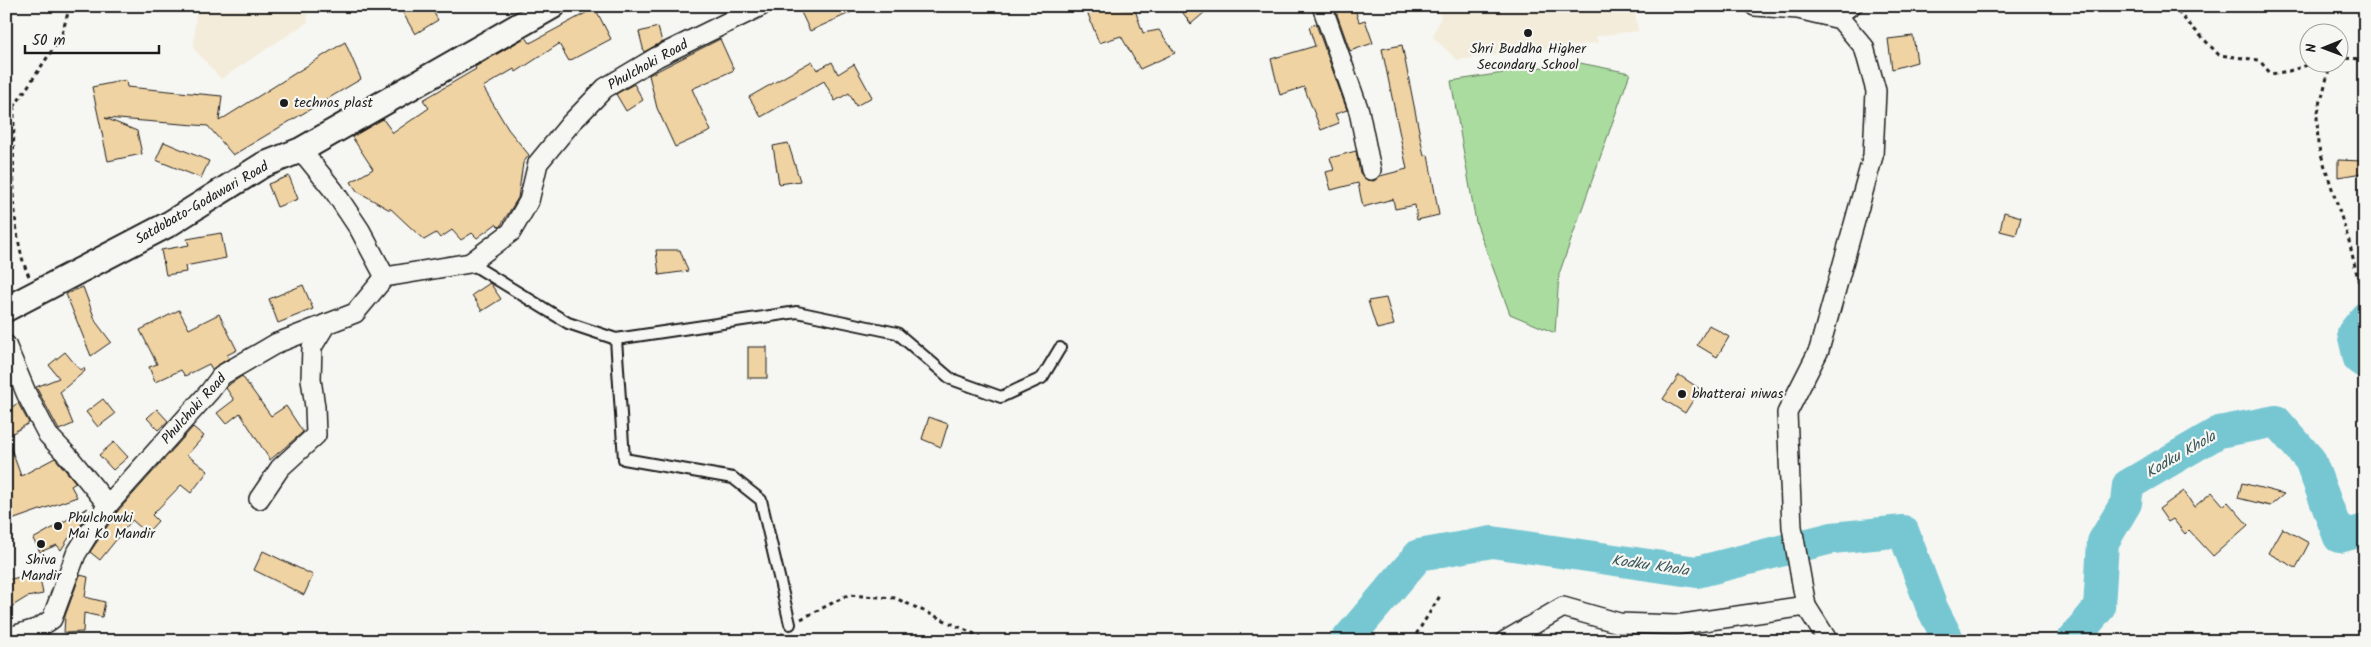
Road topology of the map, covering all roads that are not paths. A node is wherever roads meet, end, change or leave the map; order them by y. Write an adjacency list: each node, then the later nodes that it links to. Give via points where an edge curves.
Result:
1 (553, 6): 7 (street, Satdobato-Godawari Road)
2 (761, 6): 9 (street, Phulchoki Road, via 657,57 605,88 538,163 529,201 511,232)
3 (1322, 6): 8 (street, via 1359,111)
4 (1755, 6): 6 (street, via 1798,9)
5 (1857, 6): 6 (lane)
6 (1840, 19): 18 (street, via 1864,48 1876,91 1874,156 1819,350 1787,413 1792,528)
7 (301, 150): 10 (street, via 334,191); 11 (street, Satdobato-Godawari Road, via 263,166 169,224)
8 (1371, 170)
9 (470, 263): 10 (street, Phulchoki Road); 13 (lane, via 568,322)
10 (385, 277): 12 (street, Phulchoki Road, via 355,313)
11 (6, 309)
12 (326, 324): 16 (street, via 312,347 316,436 280,468); 17 (street, Phulchoki Road, via 277,343 222,375)
13 (616, 339): 15 (lane, via 797,312 897,333 951,379 1001,397 1042,378); 19 (lane, via 624,459 733,478 761,500)
14 (6, 345): 17 (street, via 48,435)
15 (1060, 348)
16 (259, 499)
17 (108, 505): 20 (street, Phulchoki Road, via 76,554 52,619)
18 (1806, 606): 22 (street, via 1676,625 1619,623 1563,607); 23 (street)
19 (790, 624)
20 (39, 634): 21 (street, Phulchoki Road)
21 (6, 638)
22 (1505, 641)
23 (1828, 641)

